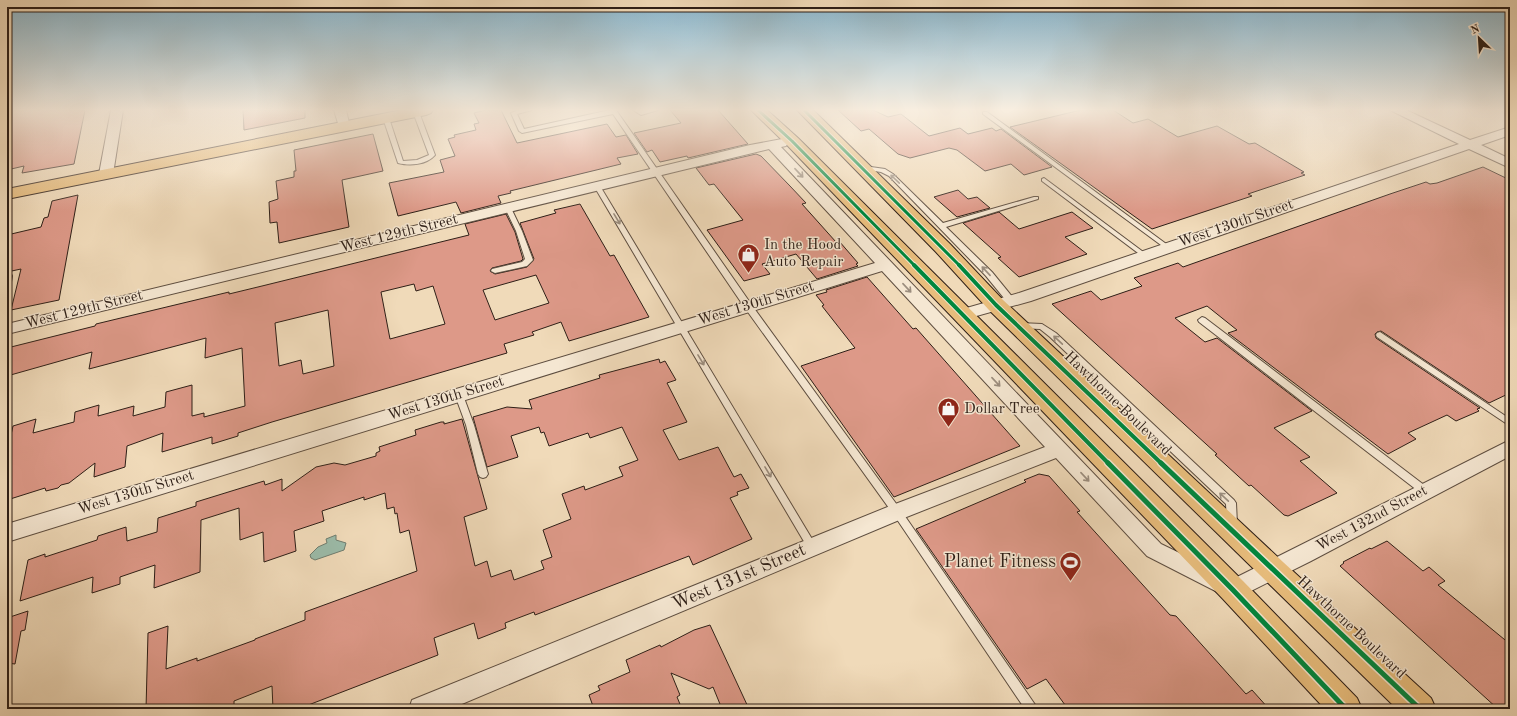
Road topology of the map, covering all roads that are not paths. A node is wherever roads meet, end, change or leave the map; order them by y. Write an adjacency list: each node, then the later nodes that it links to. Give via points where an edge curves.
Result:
1 (111, 143): 19 (street)
2 (261, 143): 19 (main road)
3 (394, 143): 4 (lane, via 400,162 408,164 428,159 432,155)
4 (429, 143)
5 (636, 143): 18 (lane)
6 (780, 143): 13 (street, West 129th Street)
7 (794, 143): 32 (main road)
8 (809, 143): 15 (main road)
9 (837, 143): 15 (main road, Hawthorne Boulevard)
10 (1026, 143): 26 (lane)
11 (1466, 143): 14 (street)
12 (1474, 143): 14 (street, West 130th Street)
13 (772, 145): 18 (street, West 129th Street); 28 (street, one-way to 28)
14 (1469, 145): 16 (street); 26 (street, West 130th Street)
15 (842, 148): 17 (main road, Hawthorne Boulevard)
16 (1510, 164)
17 (862, 167): 25 (lane, one-way to 17, via 891,175 882,170); 30 (main road, Hawthorne Boulevard)
18 (656, 171): 21 (street, West 129th Street); 31 (lane)
19 (106, 174): 22 (main road)
20 (1044, 180): 27 (lane)
21 (597, 186): 24 (street, West 129th Street); 34 (lane, one-way to 34)
22 (7, 194)
23 (1036, 198): 25 (lane)
24 (508, 208): 29 (lane, via 529,260 524,264); 35 (street, West 129th Street)
25 (941, 226): 30 (lane, one-way to 25, via 989,274)
26 (1167, 247): 27 (street, West 130th Street)
27 (1144, 255): 30 (street, West 130th Street)
28 (886, 265): 31 (street, West 130th Street); 40 (street, one-way to 40)
29 (495, 271)
30 (1004, 303): 32 (street, West 130th Street); 46 (main road, Hawthorne Boulevard, one-way to 30, via 1019,326)
31 (748, 306): 34 (street, West 130th Street); 43 (lane)
32 (962, 315): 47 (main road)
33 (1202, 320): 42 (lane)
34 (682, 327): 37 (street, West 130th Street); 45 (lane, one-way to 45)
35 (7, 329)
36 (1380, 335): 38 (lane)
37 (459, 395): 41 (lane); 44 (street, West 130th Street)
38 (1510, 423)
39 (1510, 447): 42 (street, West 132nd Street)
40 (1059, 449): 43 (street, West 131st Street); 47 (street, one-way to 47, via 1154,550)
41 (483, 474)
42 (1425, 491): 46 (street, West 132nd Street)
43 (897, 512): 45 (street, West 131st Street); 49 (lane)
44 (7, 533)
45 (812, 547): 48 (street, West 131st Street)
46 (1272, 571): 47 (street, West 132nd Street); 51 (main road, Hawthorne Boulevard)
47 (1233, 590): 50 (main road)
48 (421, 709)
49 (1032, 709)
50 (1346, 709)
51 (1420, 709)

